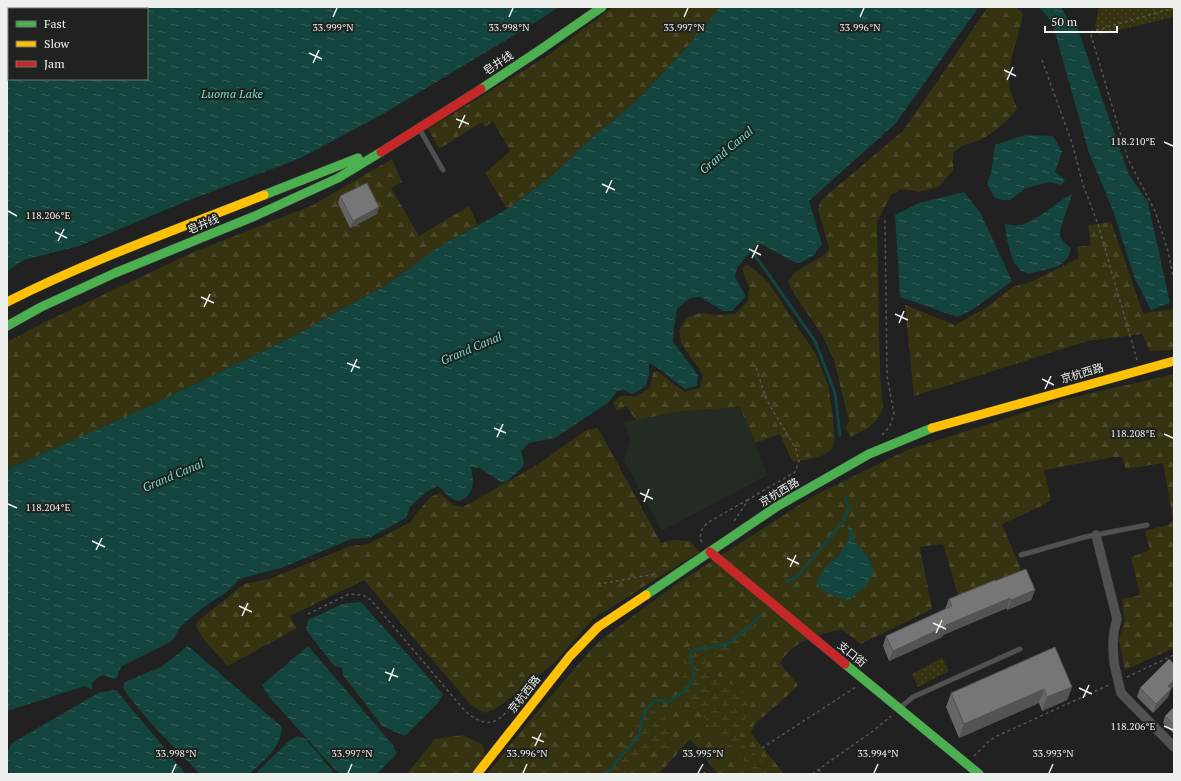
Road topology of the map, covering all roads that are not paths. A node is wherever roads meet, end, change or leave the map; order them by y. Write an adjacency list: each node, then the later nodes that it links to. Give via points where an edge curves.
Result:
1 (602, 7): 2 (street, 皂井线)
2 (419, 128): 3 (street, 皂井线); 4 (lane)
3 (405, 138): 5 (street, 皂井线, via 96,261); 6 (street, 皂井线, via 338,178 256,216 115,273 41,307)
4 (444, 170)
5 (7, 302)
6 (7, 326)
7 (1174, 361): 10 (street, 京杭西路, via 927,429 869,454 805,490)
8 (1147, 524): 9 (lane)
9 (1096, 535): 11 (lane); 14 (street, via 1117,620 1113,645 1121,693)
10 (710, 552): 13 (street, 支口街); 15 (street, 京杭西路, via 598,627 570,656)
11 (1021, 555)
12 (1020, 649): 13 (lane, via 913,697)
13 (900, 708): 16 (street, 支口街)
14 (1174, 747)
15 (477, 774)
16 (979, 774)

